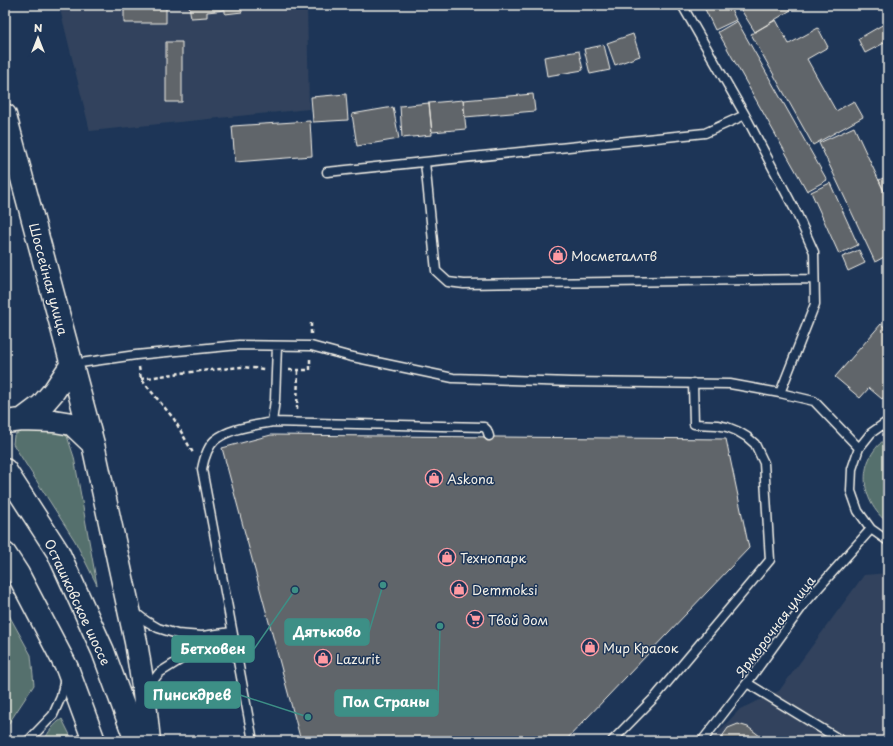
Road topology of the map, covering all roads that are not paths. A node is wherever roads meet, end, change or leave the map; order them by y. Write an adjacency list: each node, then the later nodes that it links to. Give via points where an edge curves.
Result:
1 (682, 5): 3 (lane)
2 (5, 114): 8 (street, Шоссейная улица)
3 (745, 115): 4 (lane, via 705,133); 6 (lane, via 814,252)
4 (425, 162): 5 (lane); 6 (lane, via 436,272 448,282 464,284)
5 (327, 172)
6 (814, 279): 10 (lane, via 815,304)
7 (277, 346): 8 (lane, via 239,345); 9 (lane, via 311,346 453,378); 13 (lane)
8 (72, 364): 11 (street, via 42,405); 15 (street, Шоссейная улица)
9 (693, 383): 10 (lane, via 730,384); 32 (lane, via 694,424 717,425 737,431 755,444 764,464 770,560 656,696)
10 (780, 393): 16 (lane, via 814,401)
11 (14, 421): 15 (street, via 54,421 72,424)
12 (888, 421): 16 (lane, via 871,433)
13 (272, 422): 14 (lane, via 484,427); 22 (lane, via 232,431 214,441 205,454 202,469)
14 (489, 436)
15 (92, 444): 21 (street, Шоссейная улица)
16 (859, 448): 18 (lane, via 852,469 851,490 858,511)
17 (5, 470): 29 (street, Осташковское шоссе, via 58,552 103,651)
18 (871, 529): 19 (lane); 25 (lane, Ярморочная улица, via 805,603)
19 (888, 541)
20 (5, 554): 24 (street)
21 (128, 607): 22 (lane, via 146,622 177,634 202,636); 26 (street, Шоссейная улица)
22 (232, 632): 23 (lane)
23 (234, 643): 26 (lane, via 183,658 159,673); 31 (lane)
24 (67, 668): 27 (lane, via 61,697 53,715); 28 (street)
25 (747, 683): 33 (lane, Ярморочная улица); 34 (lane)
26 (144, 693): 30 (street, Шоссейная улица)
27 (28, 741)
28 (94, 741)
29 (136, 741)
30 (149, 741)
31 (253, 741)
32 (612, 741)
33 (702, 741)
34 (842, 741)

